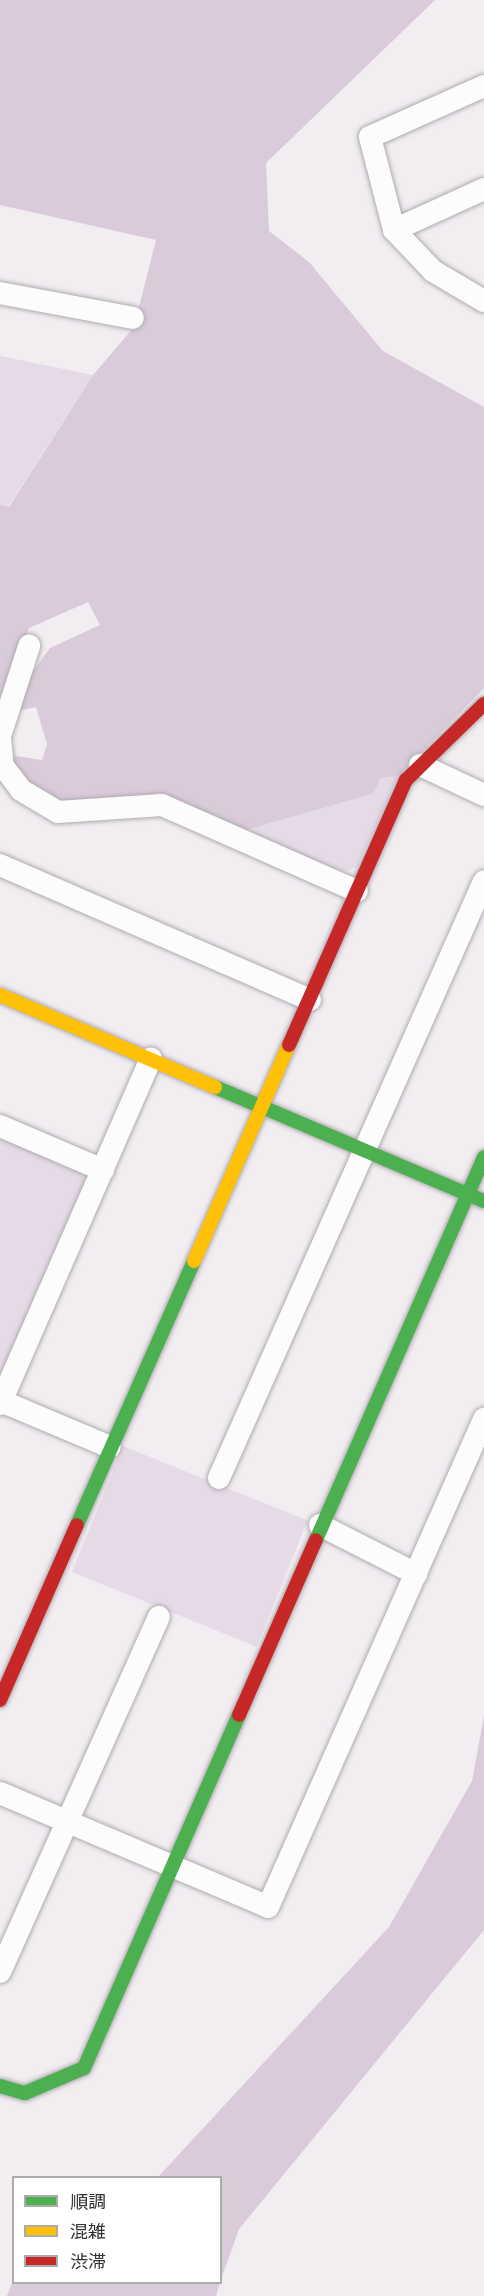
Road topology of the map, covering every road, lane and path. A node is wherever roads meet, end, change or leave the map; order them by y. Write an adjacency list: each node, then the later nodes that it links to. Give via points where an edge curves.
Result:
1 (484, 87): 3 (street, via 370,137)
2 (484, 189): 3 (street)
3 (394, 230): 5 (street, via 433,272)
4 (0, 293): 6 (street)
5 (484, 301)
6 (134, 318)
7 (30, 646): 9 (street)
8 (484, 704): 10 (street)
9 (0, 738): 14 (street, via 3,766 21,790 58,812 162,805)
10 (420, 765): 11 (street); 14 (street, via 406,780)
11 (484, 795)
12 (0, 865): 16 (street)
13 (484, 880): 20 (street)
14 (357, 891): 16 (street)
15 (0, 994): 17 (street)
16 (310, 1000): 18 (street)
17 (151, 1059): 18 (street); 22 (street)
18 (261, 1106): 20 (street); 27 (street)
19 (0, 1126): 22 (street)
20 (363, 1149): 23 (street); 28 (street)
21 (484, 1158): 23 (street)
22 (103, 1170): 25 (street)
23 (468, 1195): 24 (street); 29 (street)
24 (484, 1201)
25 (1, 1402): 27 (street)
26 (484, 1419): 30 (street)
27 (110, 1447): 32 (street)
28 (219, 1478)
29 (320, 1525): 30 (street); 35 (street)
30 (416, 1574): 35 (street, via 268,1907)
31 (159, 1617): 34 (street)
32 (0, 1701)
33 (0, 1793): 34 (street)
34 (67, 1822): 35 (street); 36 (street)
35 (171, 1867): 37 (street, via 84,2068 25,2093)
36 (0, 1972)
37 (0, 2086)

